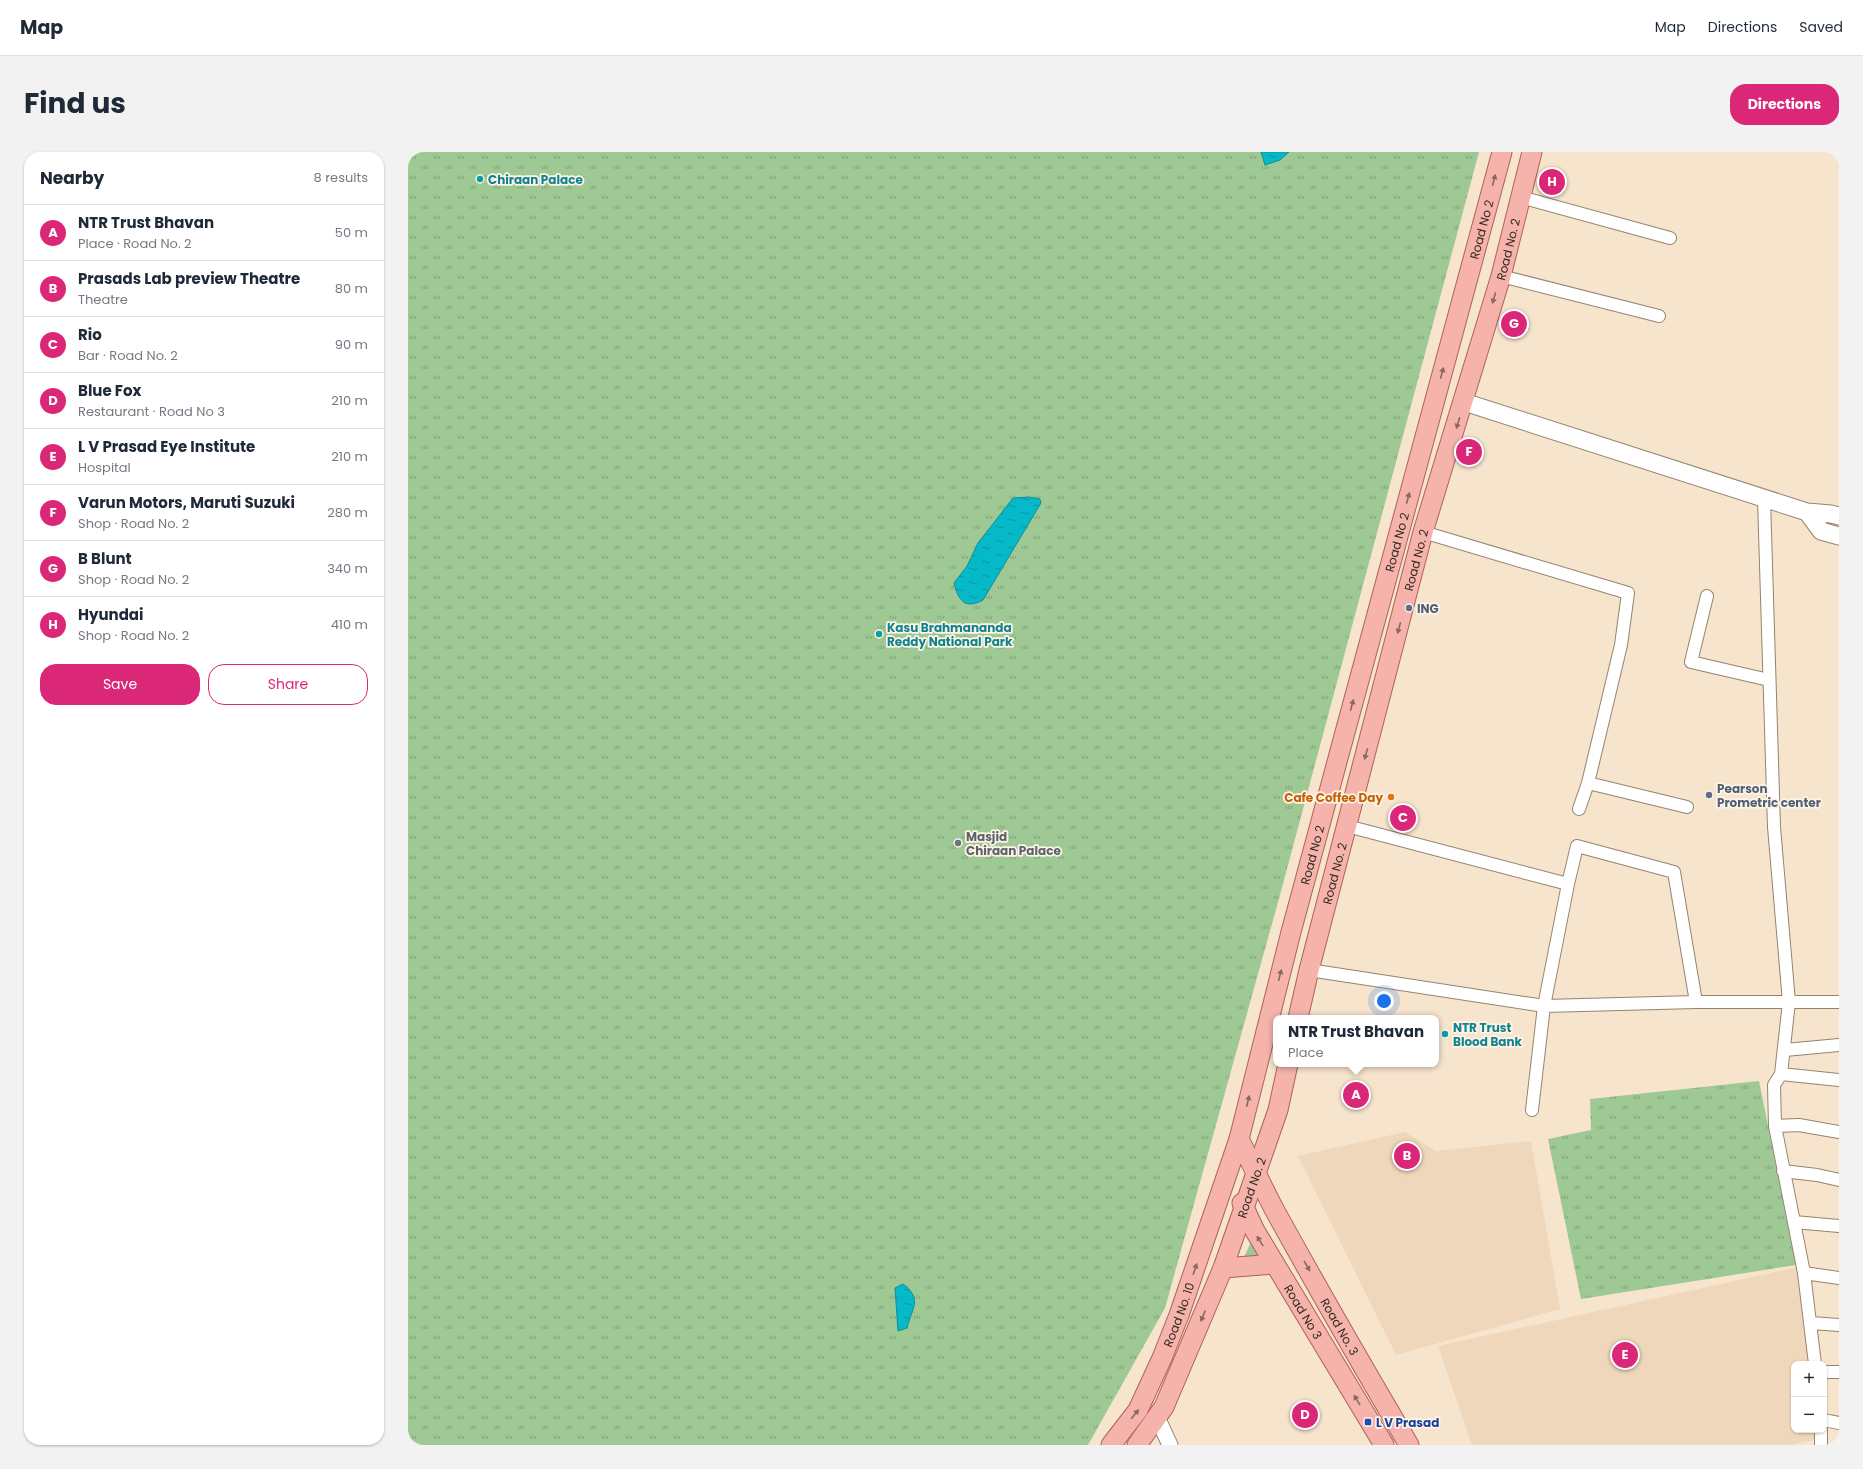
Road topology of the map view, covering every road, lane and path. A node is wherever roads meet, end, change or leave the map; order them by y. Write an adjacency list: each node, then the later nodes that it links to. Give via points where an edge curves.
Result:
1 (1502, 152): 35 (main road, Road No 2, one-way to 1, via 1291,932)
2 (1532, 152): 3 (main road, Road No. 2)
3 (1520, 197): 4 (street); 5 (main road, Road No. 2)
4 (1670, 238)
5 (1501, 276): 6 (street); 7 (main road, Road No. 2, one-way to 7)
6 (1659, 316)
7 (1464, 402): 8 (main road); 11 (main road, Road No. 2, one-way to 11)
8 (1764, 499): 9 (main road); 14 (street)
9 (1807, 512): 10 (main road); 12 (main road, via 1821,531)
10 (1839, 516)
11 (1424, 532): 15 (street, via 1628,593 1621,645); 18 (main road, Road No. 2, one-way to 18)
12 (1839, 536)
13 (1708, 596): 14 (street, via 1691,662)
14 (1769, 680): 22 (street, via 1774,827)
15 (1588, 782): 16 (street); 17 (street)
16 (1687, 807)
17 (1579, 809)
18 (1347, 826): 19 (street); 20 (main road, Road No. 2)
19 (1568, 884): 21 (street, via 1577,846 1674,872); 24 (street)
20 (1309, 970): 24 (street); 25 (main road, Road No. 2)
21 (1696, 1002): 22 (street); 24 (street)
22 (1789, 1002): 23 (street); 27 (street)
23 (1839, 1002)
24 (1544, 1006): 32 (street)
25 (1299, 1015)
26 (1839, 1045): 27 (street)
27 (1785, 1050): 29 (street)
28 (1287, 1067): 31 (main road, Road No. 2)
29 (1781, 1074): 30 (street); 33 (street, via 1774,1085)
30 (1839, 1080)
31 (1278, 1110): 37 (main road, Road No. 2); 41 (main road, via 1271,1173)
32 (1532, 1110)
33 (1775, 1126): 34 (street, via 1799,1125); 36 (street)
34 (1839, 1132)
35 (1239, 1138): 37 (main road, Road No. 3); 38 (main road)
36 (1783, 1171): 39 (street, via 1817,1174); 42 (street)
37 (1257, 1172): 40 (main road, Road No. 2); 41 (main road, Road No. 3)
38 (1227, 1175): 40 (main road, Road No 3); 59 (main road, Road No. 10, one-way to 38, via 1138,1410 1162,1358)
39 (1839, 1180)
40 (1244, 1207): 44 (main road, Road No. 2); 45 (main road, Road No 3, one-way to 40)
41 (1274, 1208): 62 (main road, Road No. 3, one-way to 62)
42 (1794, 1222): 43 (street); 47 (street)
43 (1839, 1226)
44 (1233, 1241): 46 (main road, Road No. 10)
45 (1275, 1264): 46 (main road); 61 (main road, Road No 3, one-way to 45)
46 (1224, 1268): 54 (main road, Road No. 10, one-way to 54, via 1164,1407)
47 (1804, 1273): 48 (street); 49 (street)
48 (1839, 1278)
49 (1811, 1323): 50 (street); 51 (street)
50 (1839, 1325)
51 (1815, 1361)
52 (1827, 1372): 53 (street)
53 (1839, 1372)
54 (1157, 1416): 58 (main road, Road No. 10); 60 (street)
55 (1827, 1421): 56 (street)
56 (1839, 1423)
57 (1821, 1433): 63 (street)
58 (1146, 1441)
59 (1111, 1445)
60 (1170, 1445)
61 (1384, 1445)
62 (1409, 1445)
63 (1821, 1445)

